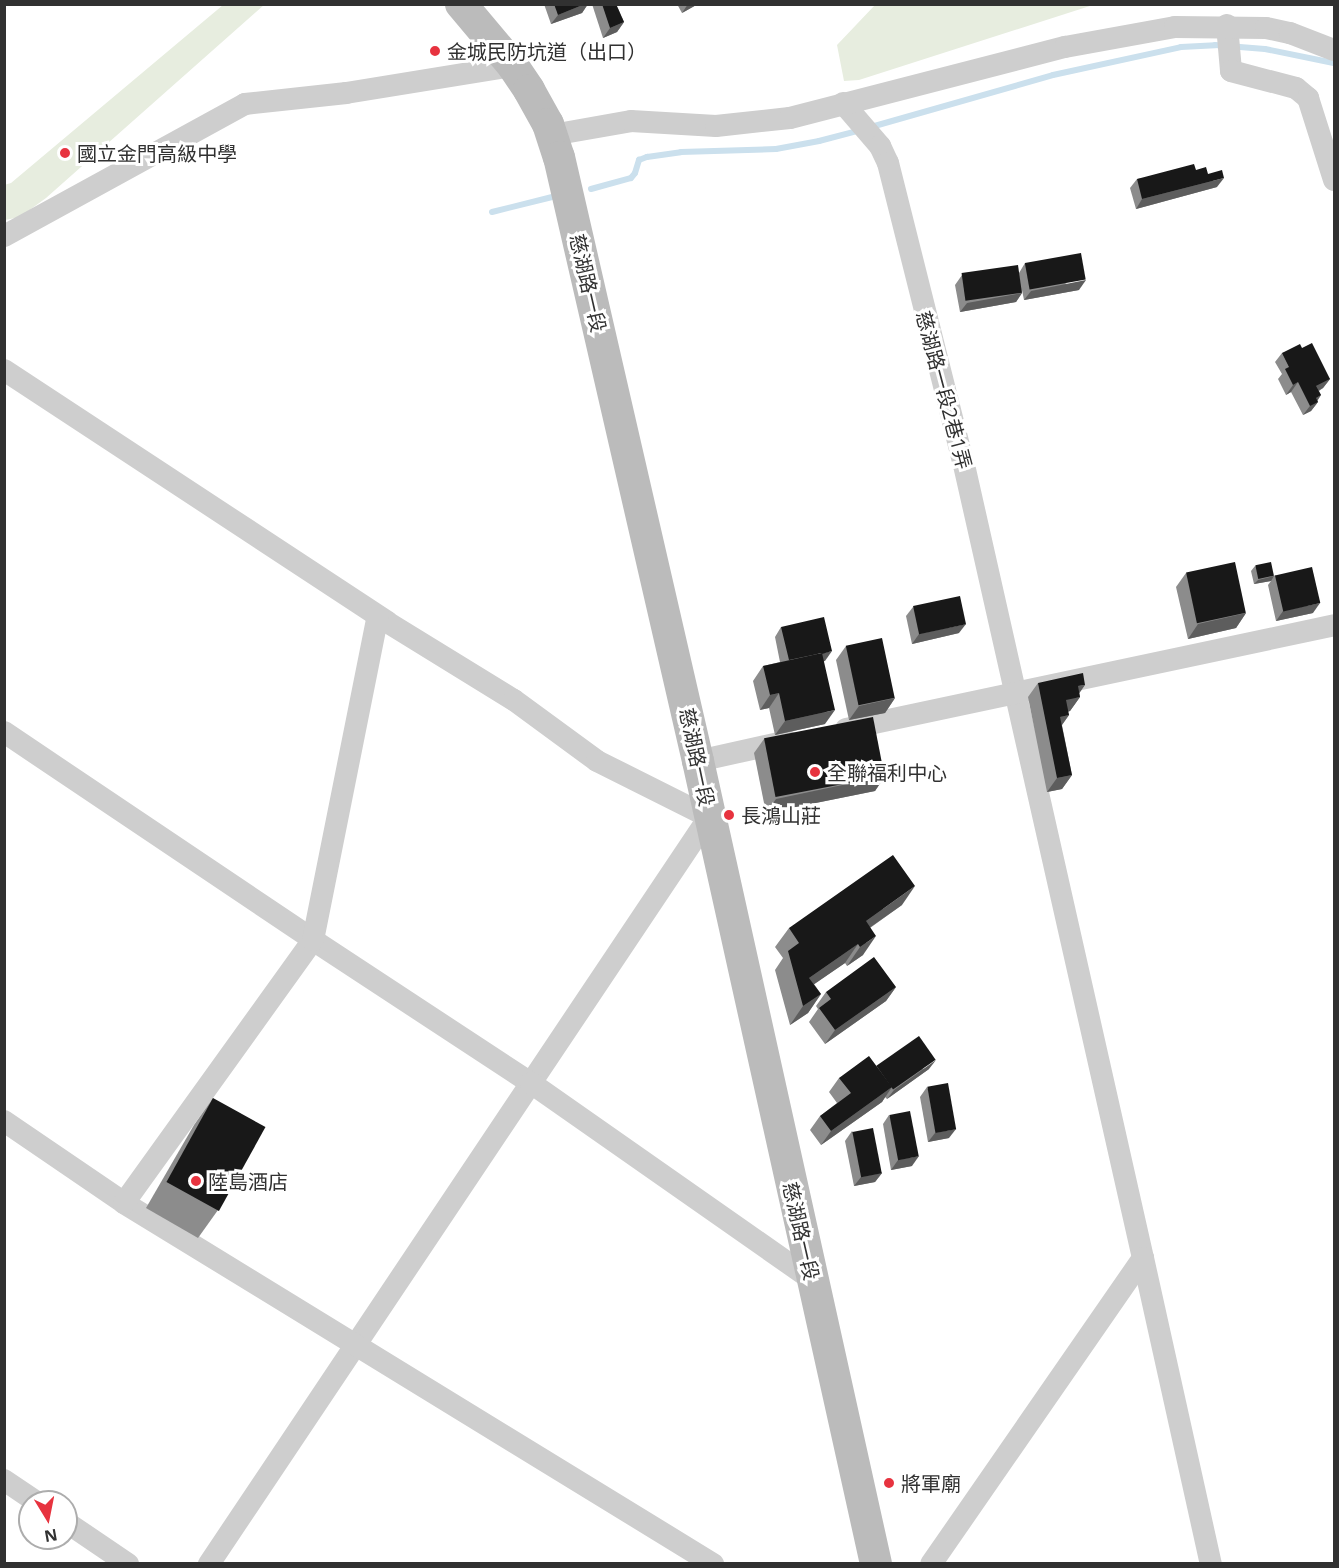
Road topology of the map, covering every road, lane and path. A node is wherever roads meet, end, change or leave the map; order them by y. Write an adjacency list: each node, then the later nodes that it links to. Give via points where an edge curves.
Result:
1 (461, 4): 4 (main road, 慈湖路一段)
2 (1227, 28): 3 (street, via 1290,33); 5 (street, via 1175,27 1112,37); 7 (street, via 1228,63 1233,72 1296,88 1308,98)
3 (1335, 50)
4 (513, 66): 6 (main road, 慈湖路一段); 8 (street, via 346,93 245,104)
5 (848, 109): 6 (street, via 716,126 631,121); 12 (street, 慈湖路一段2巷1弄, via 871,135 888,163 964,465)
6 (552, 135): 16 (main road, 慈湖路一段)
7 (1335, 180)
8 (4, 236)
9 (4, 370): 10 (street)
10 (378, 616): 17 (street, via 514,700 597,762); 18 (street)
11 (1335, 626): 12 (street)
12 (1014, 692): 14 (street); 22 (street, 慈湖路一段2巷1弄)
13 (4, 732): 18 (street)
14 (827, 733)
15 (803, 738): 16 (street)
16 (698, 761): 17 (main road, 慈湖路一段)
17 (710, 817): 19 (street); 23 (main road, 慈湖路一段)
18 (313, 940): 19 (street); 21 (street)
19 (531, 1083): 23 (street); 24 (street)
20 (4, 1121): 21 (street)
21 (124, 1203): 24 (street)
22 (1143, 1258): 32 (street); 33 (street, 慈湖路一段2巷1弄)
23 (812, 1280): 31 (main road, 慈湖路一段)
24 (357, 1344): 29 (street); 30 (street)
25 (4, 1480): 26 (street)
26 (19, 1490)
27 (78, 1530): 28 (street)
28 (128, 1563)
29 (209, 1563)
30 (713, 1563)
31 (876, 1563)
32 (931, 1563)
33 (1211, 1563)

